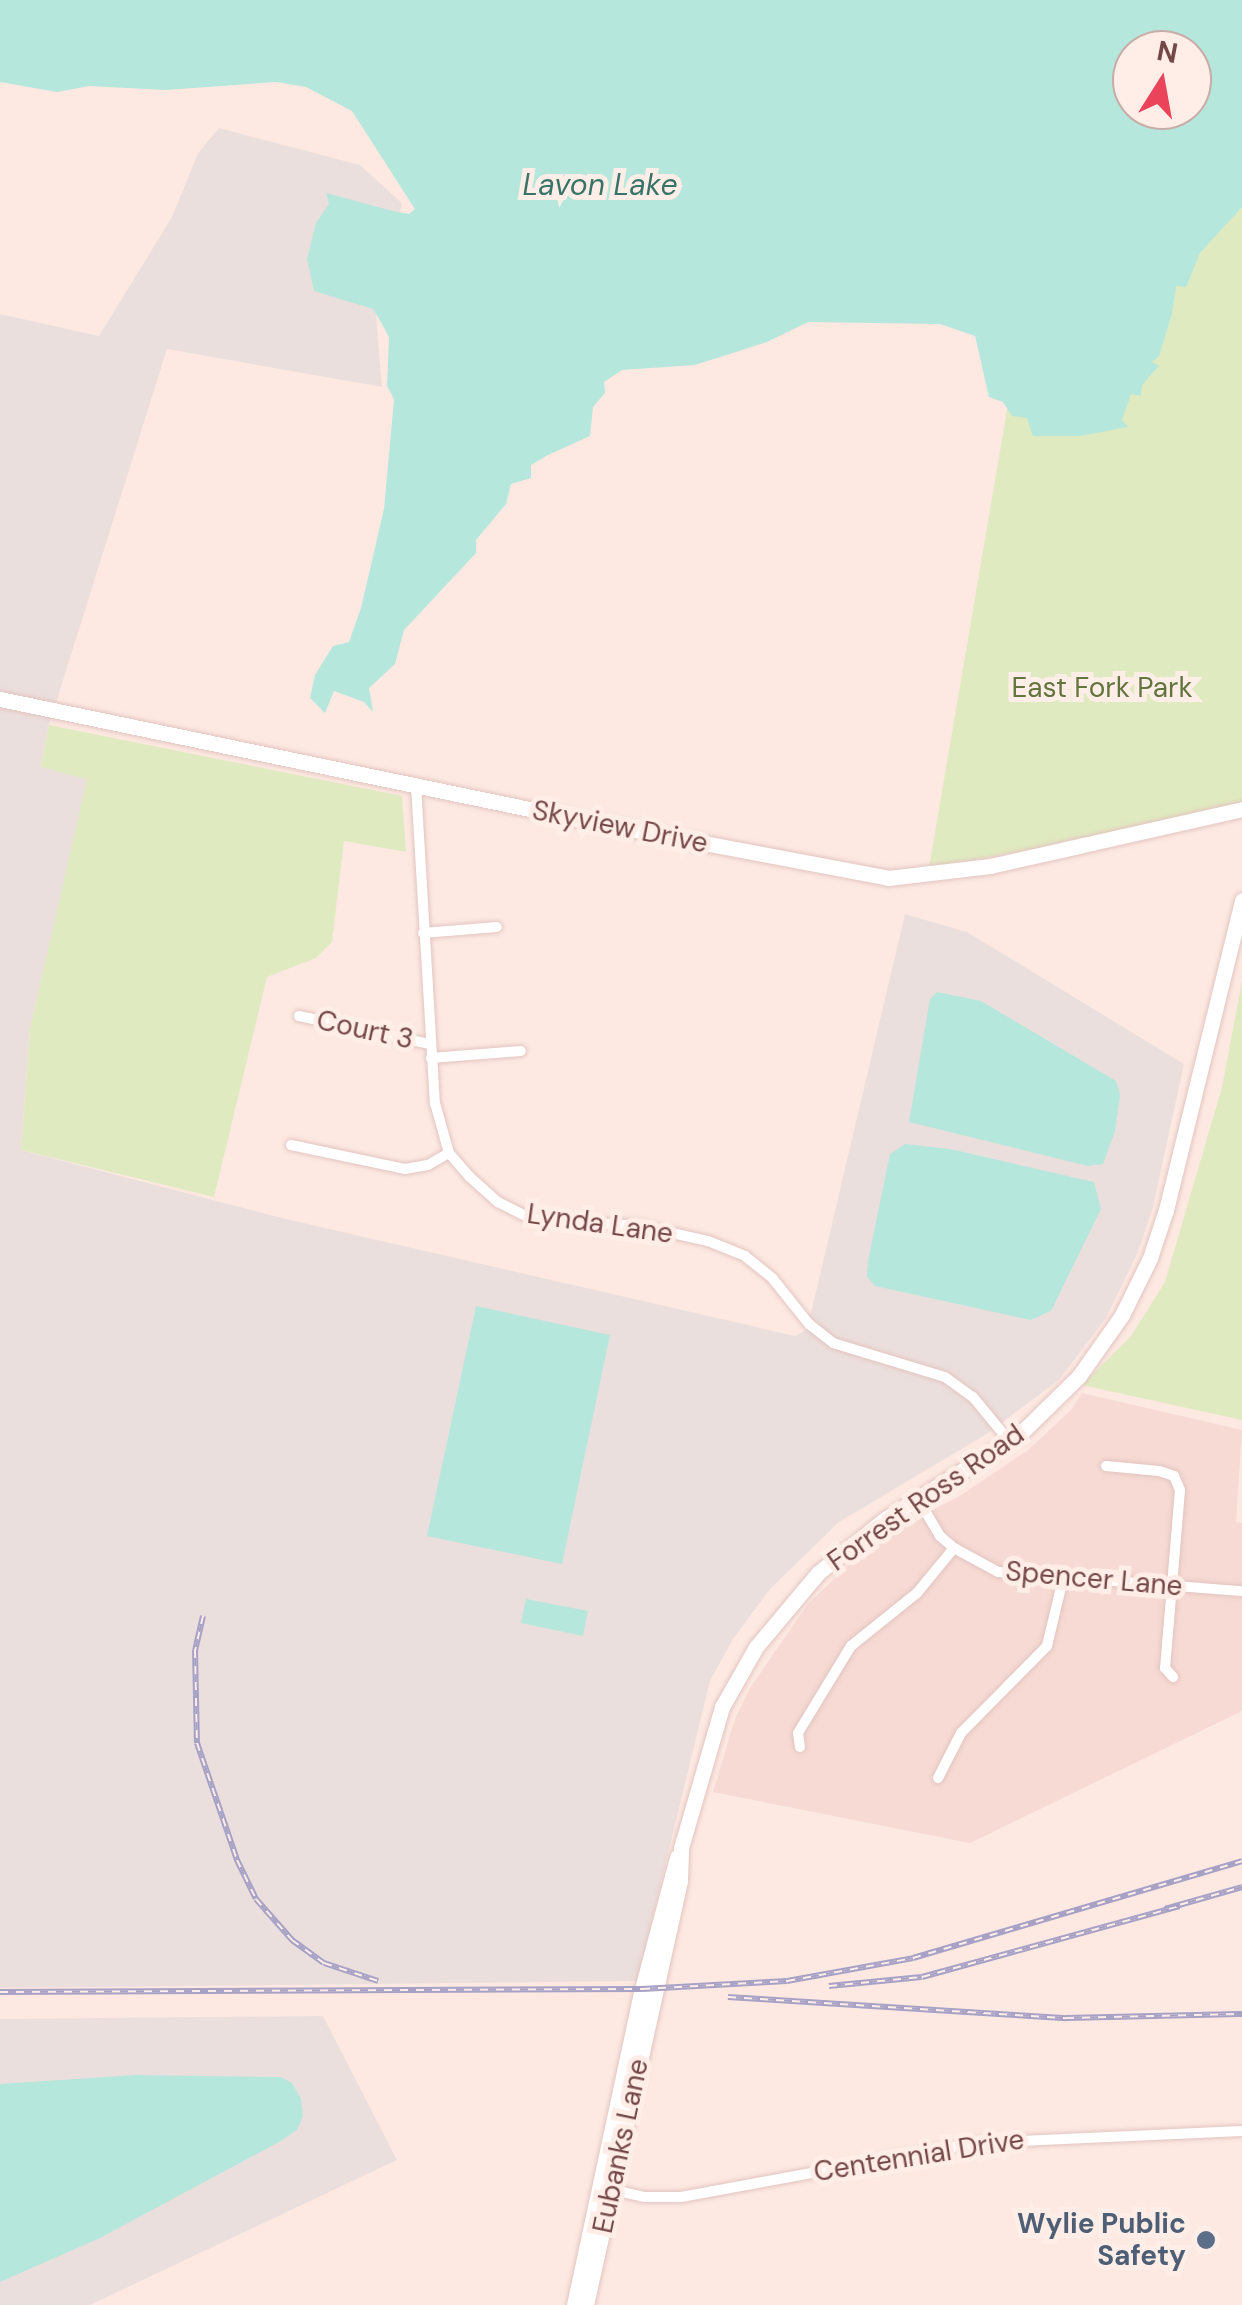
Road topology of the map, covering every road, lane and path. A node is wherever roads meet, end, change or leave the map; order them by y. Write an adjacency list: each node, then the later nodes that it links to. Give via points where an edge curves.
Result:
1 (0, 699): 2 (street, Skyview Drive)
2 (416, 786): 3 (street, Skyview Drive, via 888,878 990,866); 6 (street)
3 (1242, 810)
4 (1242, 900): 13 (street, Forrest Ross Road, via 1150,1258 1099,1350)
5 (498, 926): 6 (street)
6 (423, 933): 8 (street)
7 (299, 1016): 8 (street, Court 3)
8 (430, 1044): 10 (street)
9 (521, 1051): 10 (street)
10 (431, 1058): 12 (street)
11 (291, 1145): 12 (street, via 405,1169)
12 (449, 1153): 13 (street, Lynda Lane, via 498,1202 531,1219 641,1226 745,1256 833,1343 945,1376)
13 (1010, 1442): 15 (street, Forrest Ross Road)
14 (1106, 1466): 18 (street, via 1174,1476 1180,1490)
15 (918, 1499): 16 (street, Spencer Lane); 23 (street, Forrest Ross Road, via 840,1553 756,1647 718,1719)
16 (954, 1548): 17 (street, Spencer Lane, via 998,1572); 21 (street, via 917,1593 852,1646 798,1732)
17 (1063, 1580): 18 (street, Spencer Lane); 22 (street, via 1048,1646 961,1733)
18 (1171, 1586): 19 (street, Spencer Lane); 20 (street, via 1165,1668)
19 (1242, 1591)
20 (1173, 1677)
21 (800, 1747)
22 (938, 1778)
23 (648, 1988): 25 (street, Eubanks Lane)
24 (1242, 2131): 25 (street, Centennial Drive, via 975,2144 670,2198)
25 (606, 2188): 26 (street, Eubanks Lane); 27 (street, Eubanks Lane)
26 (574, 2305)
27 (586, 2305)

